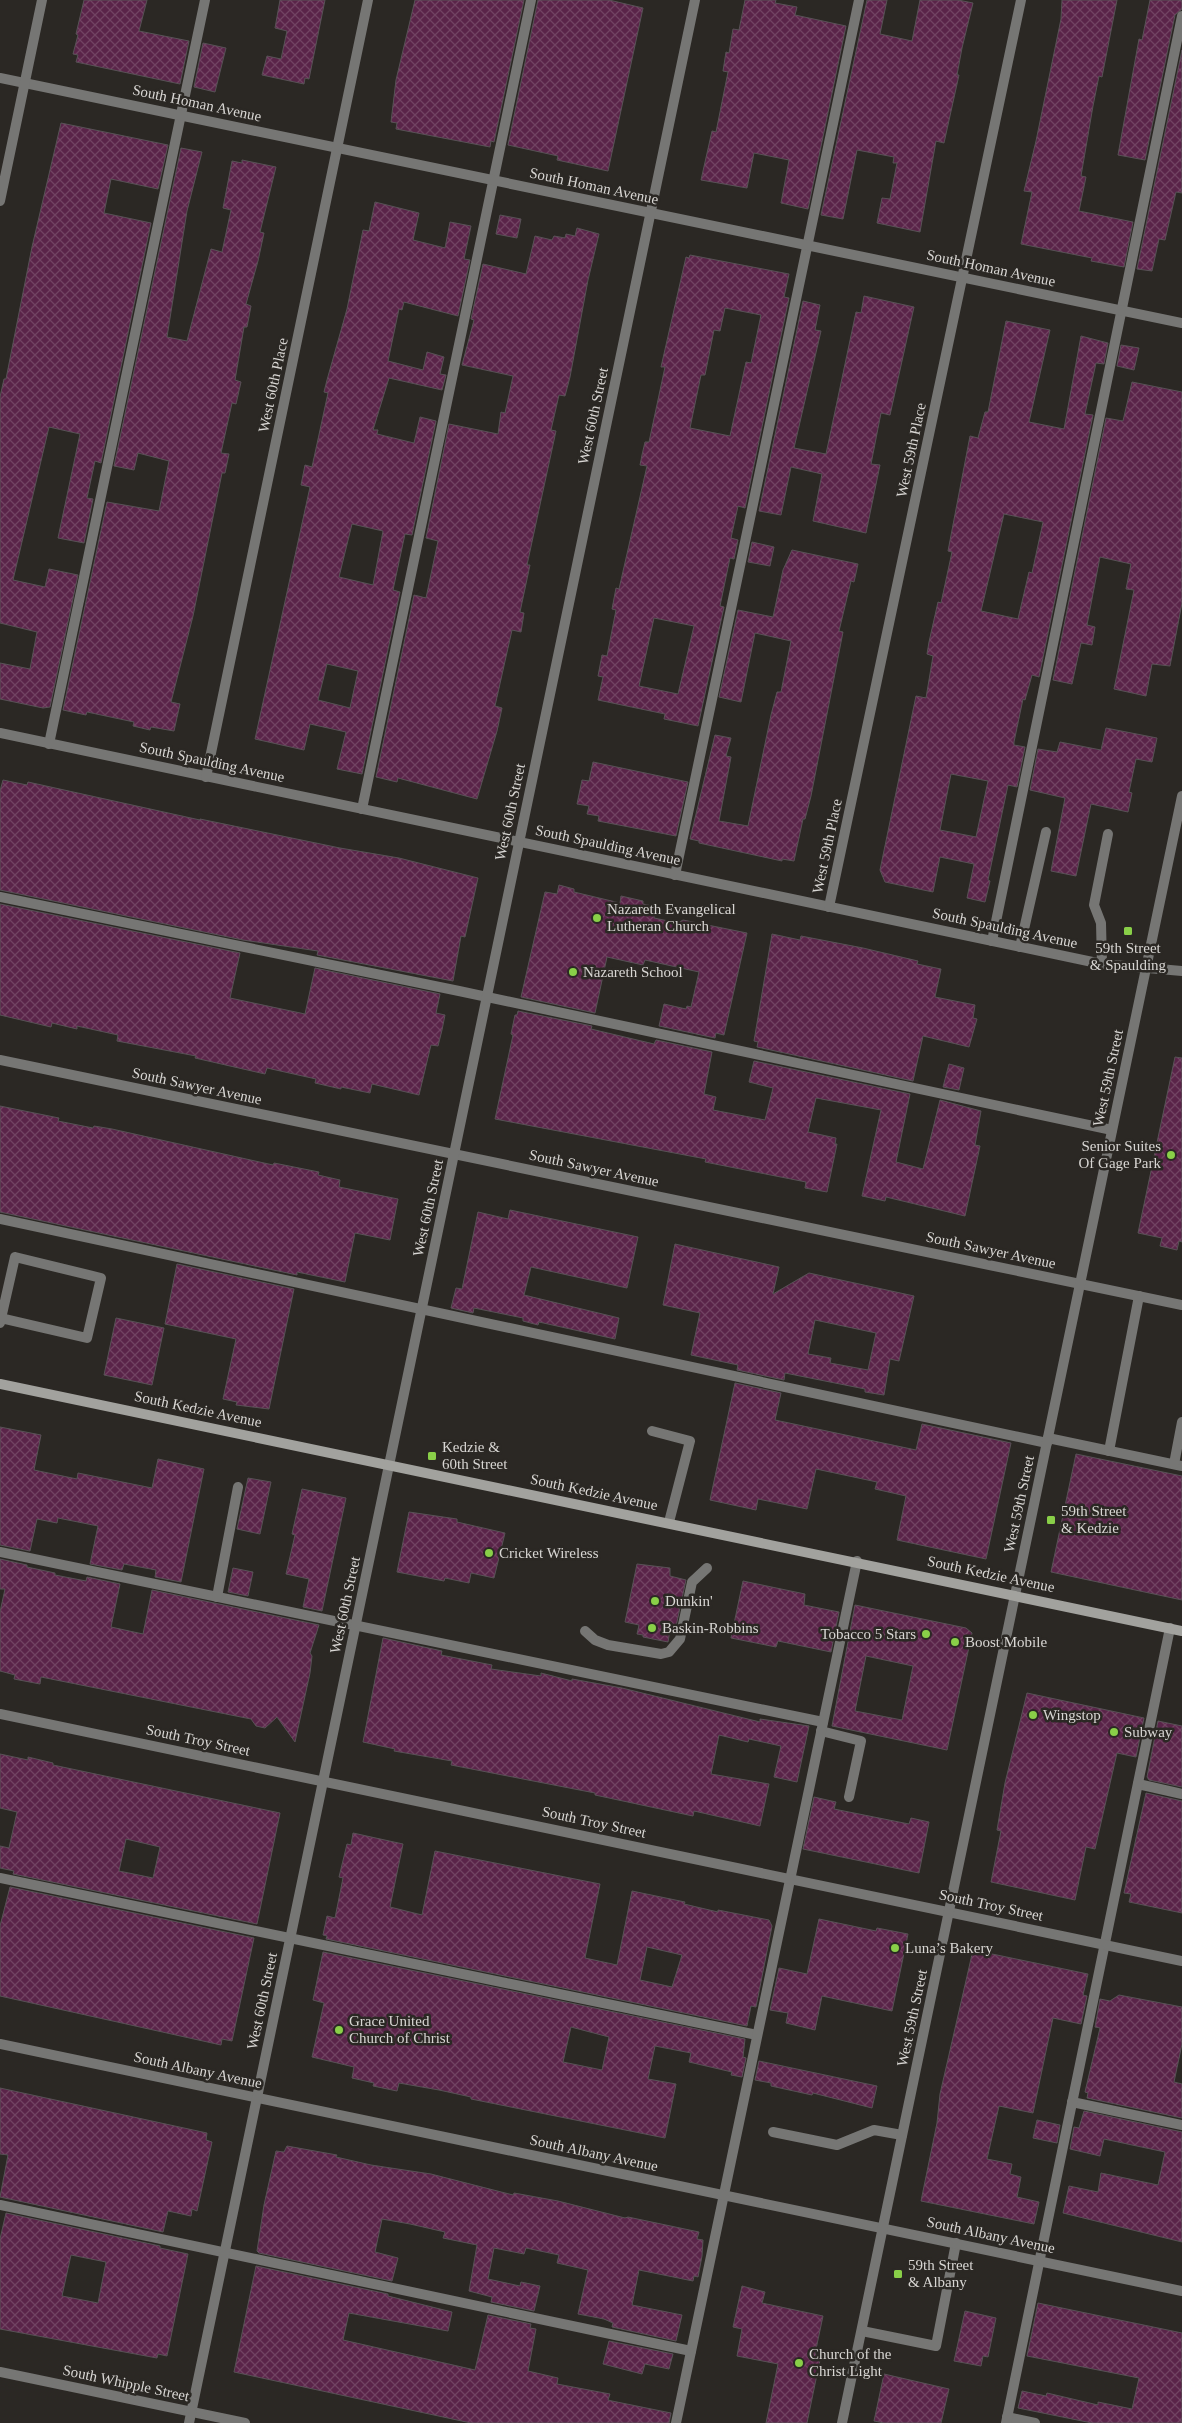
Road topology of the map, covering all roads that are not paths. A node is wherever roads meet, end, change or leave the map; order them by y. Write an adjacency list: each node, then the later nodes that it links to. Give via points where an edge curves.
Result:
1 (42, 0): 10 (street)
2 (205, 0): 11 (street)
3 (368, 0): 12 (street, West 60th Place)
4 (532, 0): 13 (street)
5 (695, 0): 15 (street, West 60th Street)
6 (859, 0): 16 (street)
7 (1021, 0): 17 (street, West 59th Place)
8 (1182, 16): 18 (street)
9 (0, 78): 10 (street, South Homan Avenue)
10 (24, 83): 11 (street, South Homan Avenue); 14 (street)
11 (181, 115): 12 (street, South Homan Avenue); 21 (street)
12 (338, 148): 13 (street, South Homan Avenue); 22 (street, West 60th Place)
13 (494, 180): 15 (street, South Homan Avenue); 24 (street)
14 (0, 200)
15 (651, 212): 16 (street, South Homan Avenue); 27 (street, West 60th Street)
16 (807, 245): 17 (street, South Homan Avenue); 28 (street)
17 (963, 277): 18 (street, South Homan Avenue); 30 (street, West 59th Place)
18 (1122, 310): 19 (street, South Homan Avenue); 31 (street)
19 (1182, 323)
20 (0, 734): 21 (street, South Spaulding Avenue)
21 (49, 744): 22 (street, South Spaulding Avenue)
22 (206, 777): 24 (street, South Spaulding Avenue)
23 (1181, 802): 34 (street, West 59th Street)
24 (362, 809): 27 (street, South Spaulding Avenue)
25 (1046, 832): 32 (street)
26 (1108, 834): 33 (street, via 1094,905 1100,923)
27 (519, 842): 28 (street, South Spaulding Avenue); 36 (street, West 60th Street)
28 (675, 874): 30 (street, South Spaulding Avenue)
29 (0, 897): 36 (street)
30 (829, 906): 31 (street, South Spaulding Avenue)
31 (992, 941): 32 (street, South Spaulding Avenue)
32 (1020, 947): 33 (street, South Spaulding Avenue)
33 (1102, 964): 34 (street, South Spaulding Avenue)
34 (1146, 968): 35 (street, South Spaulding Avenue); 38 (street, West 59th Street)
35 (1182, 971)
36 (487, 997): 38 (street); 39 (street, West 60th Street)
37 (0, 1060): 39 (street, South Sawyer Avenue)
38 (1112, 1130): 41 (street, West 59th Street)
39 (454, 1154): 41 (street, South Sawyer Avenue); 44 (street, West 60th Street)
40 (0, 1219): 44 (street)
41 (1080, 1284): 42 (street, South Sawyer Avenue); 49 (street, West 59th Street)
42 (1139, 1296): 43 (street, South Sawyer Avenue); 50 (street)
43 (1182, 1305)
44 (422, 1309): 49 (street); 51 (street, West 60th Street)
45 (1, 1321): 45 (street, via 87,1338 100,1278 15,1257)
46 (0, 1384): 51 (main road, South Kedzie Avenue)
47 (1182, 1422): 52 (street)
48 (652, 1431): 54 (street, via 690,1441)
49 (1047, 1440): 50 (street); 58 (street, West 59th Street)
50 (1109, 1451): 52 (street)
51 (390, 1465): 54 (main road, South Kedzie Avenue); 60 (street, West 60th Street)
52 (1178, 1465)
53 (238, 1487): 59 (street)
54 (669, 1522): 56 (main road, South Kedzie Avenue)
55 (0, 1552): 59 (street)
56 (857, 1561): 58 (main road, South Kedzie Avenue); 65 (street)
57 (707, 1568): 62 (street, via 692,1582 680,1639 669,1652 661,1654 608,1645)
58 (1015, 1595): 61 (main road, South Kedzie Avenue); 72 (street, West 59th Street)
59 (217, 1597): 60 (street)
60 (356, 1626): 65 (street); 66 (street, West 60th Street)
61 (1170, 1628): 63 (main road, South Kedzie Avenue); 67 (street)
62 (585, 1631)
63 (1182, 1631)
64 (0, 1714): 66 (street, South Troy Street)
65 (822, 1727): 69 (street, via 861,1741); 71 (street)
66 (323, 1781): 71 (street, South Troy Street); 73 (street, West 60th Street)
67 (1138, 1784): 68 (street); 74 (street)
68 (1182, 1794)
69 (849, 1797)
70 (0, 1878): 73 (street)
71 (790, 1879): 72 (street, South Troy Street); 76 (street)
72 (949, 1912): 74 (street, South Troy Street); 82 (street, West 59th Street)
73 (290, 1938): 76 (street); 78 (street, West 60th Street)
74 (1105, 1945): 75 (street, South Troy Street); 79 (street)
75 (1182, 1961)
76 (758, 2035): 83 (street)
77 (0, 2044): 78 (street, South Albany Avenue)
78 (257, 2098): 83 (street, South Albany Avenue); 87 (street, West 60th Street)
79 (1072, 2102): 80 (street); 88 (street)
80 (1182, 2125)
81 (773, 2132): 82 (street, via 837,2145 874,2130)
82 (902, 2135): 85 (street, West 59th Street)
83 (724, 2195): 85 (street, South Albany Avenue); 91 (street)
84 (0, 2205): 87 (street)
85 (883, 2228): 86 (street, South Albany Avenue); 90 (street, West 59th Street)
86 (956, 2244): 88 (street, South Albany Avenue); 90 (street, via 936,2346)
87 (225, 2253): 91 (street); 93 (street, West 60th Street)
88 (1040, 2261): 89 (street, South Albany Avenue); 94 (street)
89 (1182, 2291)
90 (862, 2331): 98 (street, West 59th Street)
91 (691, 2351): 97 (street)
92 (0, 2372): 93 (street, South Whipple Street)
93 (192, 2412): 95 (street, West 60th Street); 96 (street, South Whipple Street)
94 (1006, 2420): 99 (street)
95 (190, 2423)
96 (245, 2423)
97 (676, 2423)
98 (842, 2423)
99 (1035, 2423)

